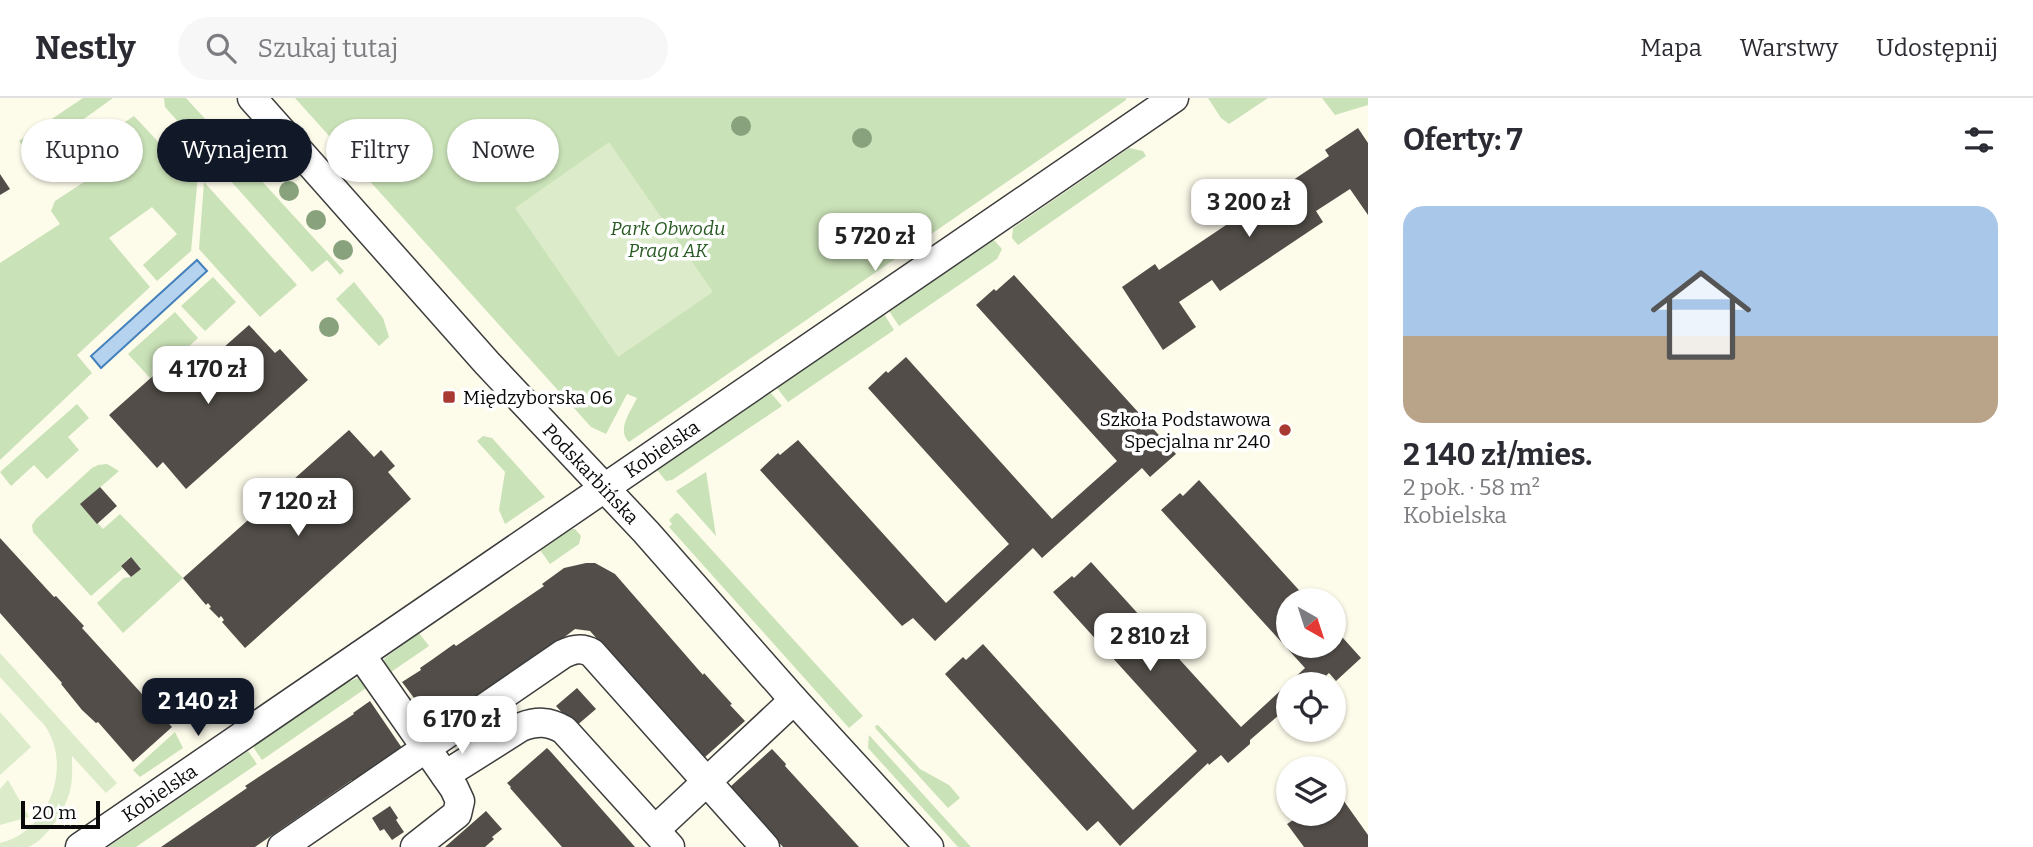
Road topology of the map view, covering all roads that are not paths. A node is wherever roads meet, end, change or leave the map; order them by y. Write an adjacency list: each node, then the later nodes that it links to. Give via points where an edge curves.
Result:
1 (252, 98): 4 (street, Podskarbińska)
2 (1174, 98): 3 (street, Kobielska)
3 (1142, 107): 4 (street, Kobielska)
4 (604, 488): 5 (street, Kobielska); 6 (street, Podskarbińska)
5 (361, 655): 7 (street); 11 (street, Kobielska)
6 (794, 700): 9 (street); 15 (street, Podskarbińska)
7 (425, 747): 8 (street); 9 (street, via 563,654 583,649 592,653); 12 (street)
8 (445, 775): 10 (street, via 521,727 534,722 555,725); 13 (street, via 460,801 457,814)
9 (707, 781): 10 (street); 14 (street)
10 (663, 838)
11 (80, 847)
12 (282, 847)
13 (415, 847)
14 (765, 847)
15 (929, 847)

